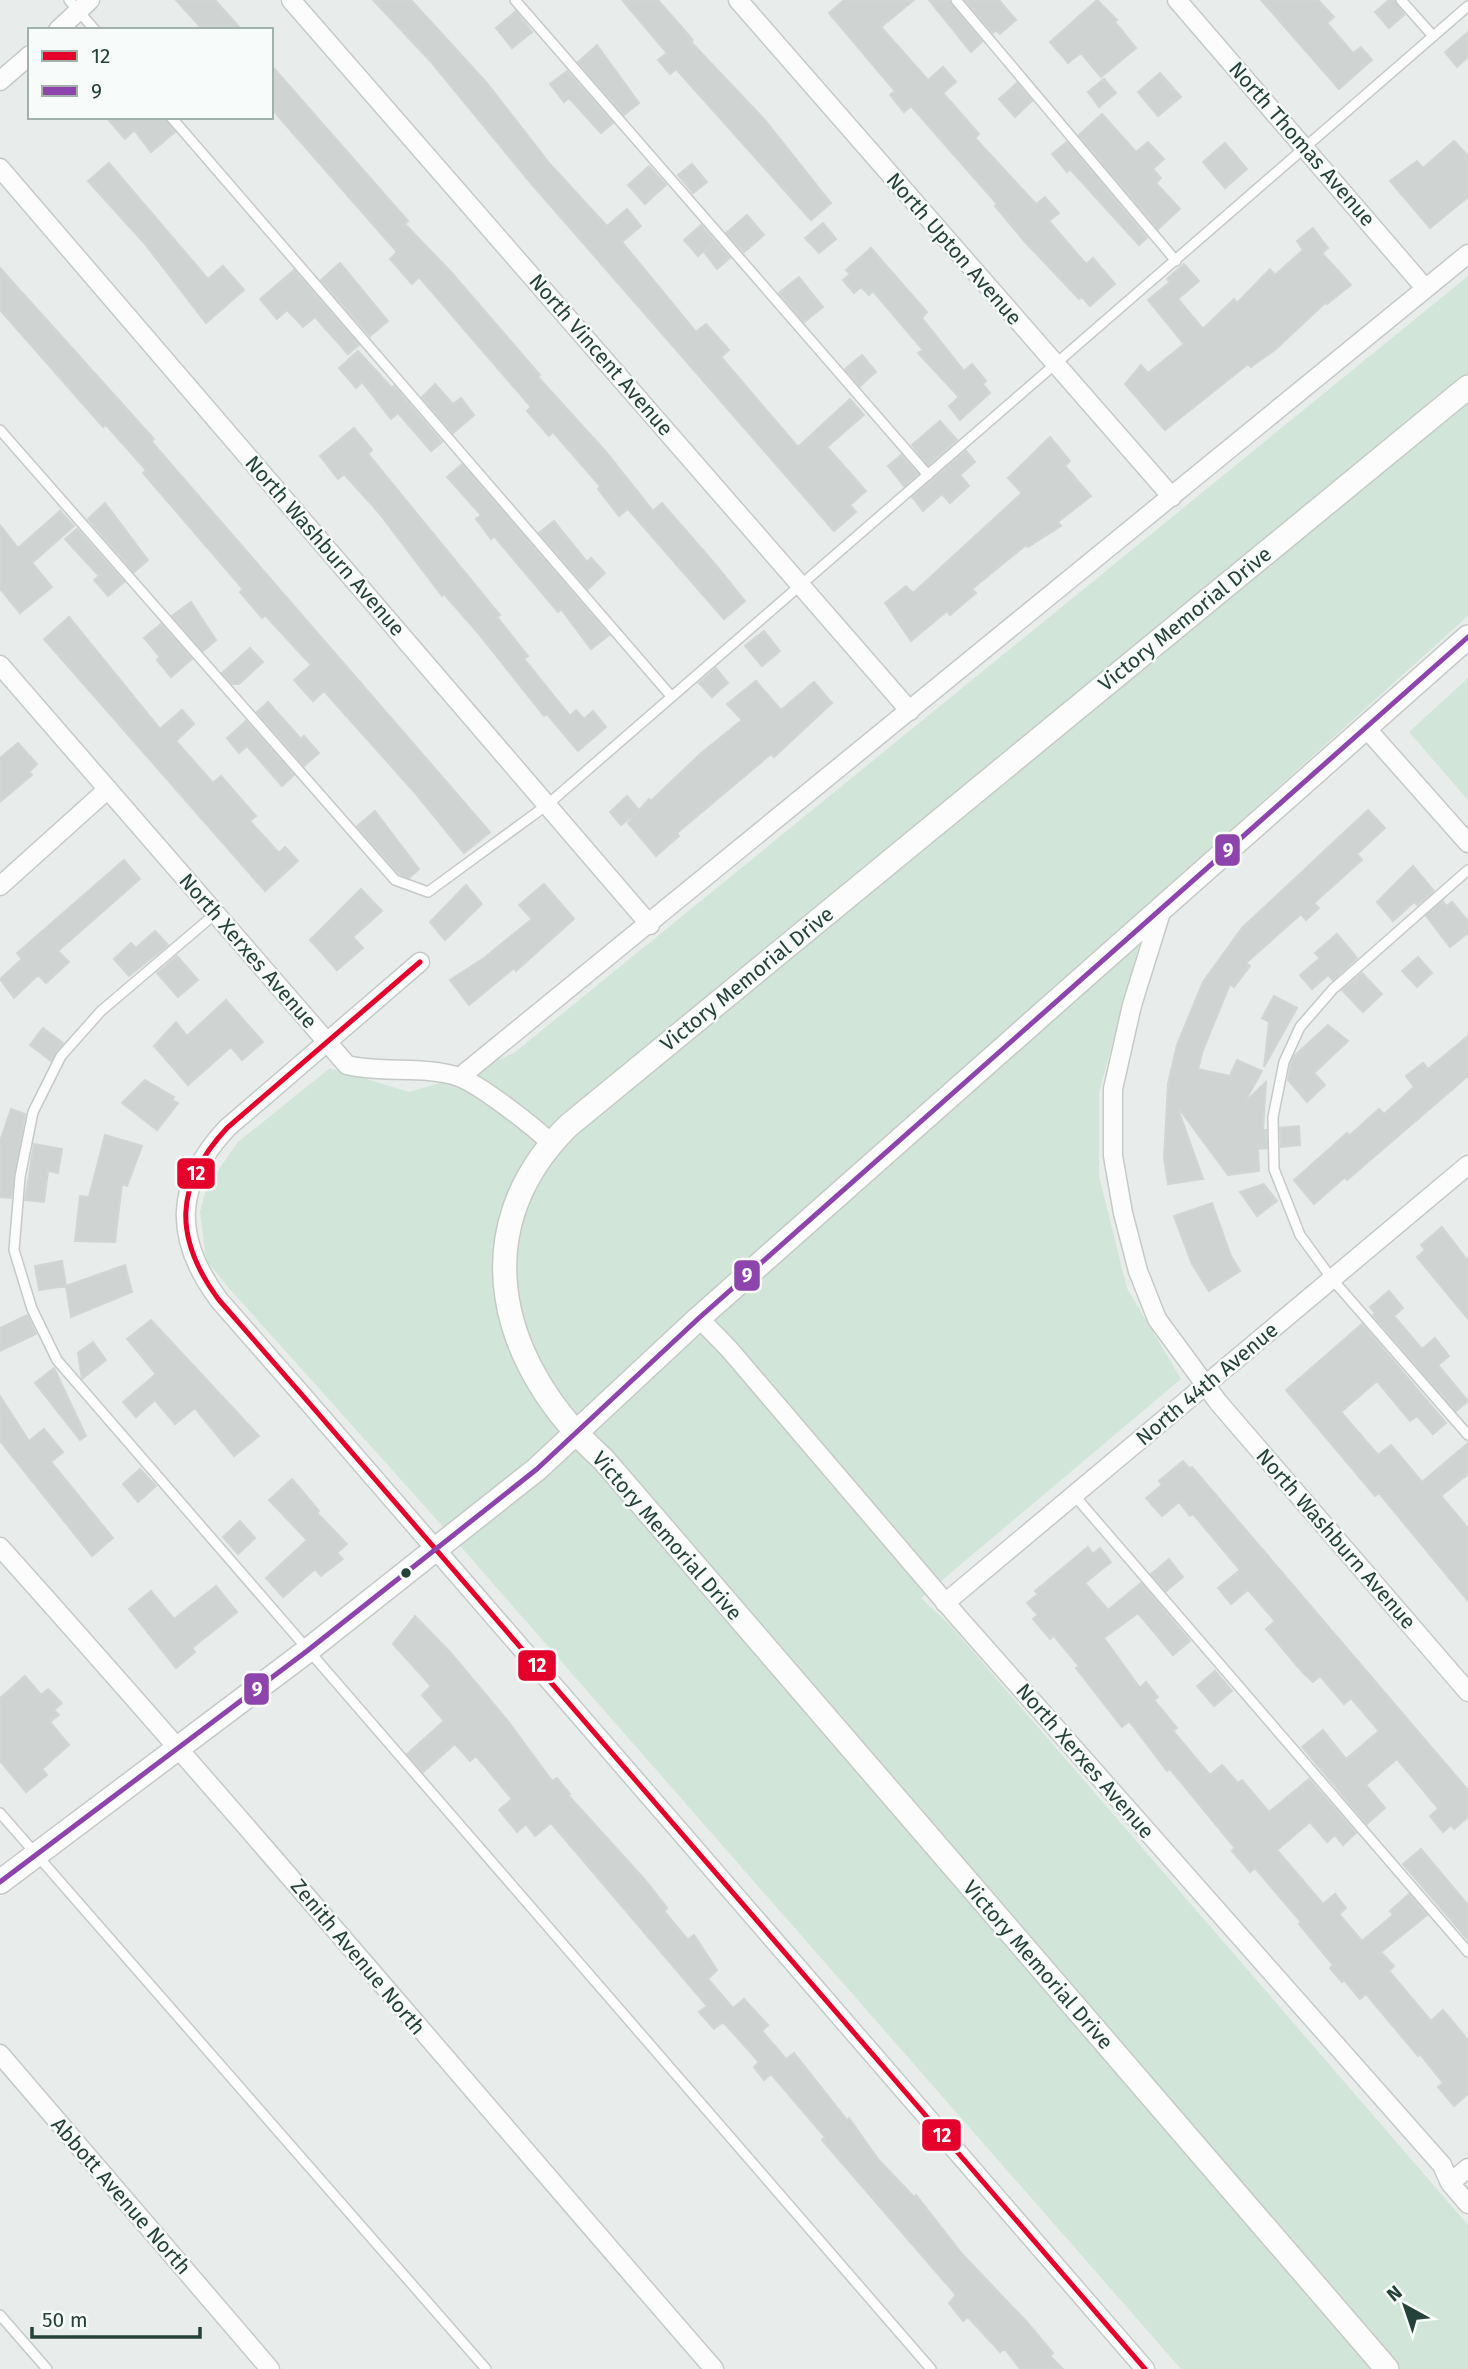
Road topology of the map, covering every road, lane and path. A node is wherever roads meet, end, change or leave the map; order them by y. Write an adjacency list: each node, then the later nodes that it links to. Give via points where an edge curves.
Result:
1 (291, 0): 25 (street, North Vincent Avenue)
2 (515, 0): 23 (lane)
3 (738, 0): 20 (street, North Upton Avenue)
4 (956, 0): 18 (lane)
5 (1177, 0): 15 (street, North Thomas Avenue)
6 (1401, 0): 11 (lane)
7 (79, 4): 9 (street); 10 (lane)
8 (1468, 6): 11 (lane)
9 (60, 28)
10 (94, 28)
11 (1433, 36): 15 (lane)
12 (28, 57): 13 (street)
13 (0, 81)
14 (173, 119): 28 (lane)
15 (1306, 148): 18 (lane); 19 (street, North Thomas Avenue)
16 (0, 168): 32 (street, North Washburn Avenue)
17 (1468, 254): 19 (street)
18 (1176, 261): 20 (lane)
19 (1425, 288): 24 (street)
20 (1055, 365): 23 (lane); 24 (street, North Upton Avenue)
21 (1468, 387): 42 (street, Victory Memorial Drive)
22 (0, 430): 32 (lane, via 395,880 428,892)
23 (928, 475): 25 (lane)
24 (1172, 497): 29 (street)
25 (800, 584): 28 (lane); 29 (street, North Vincent Avenue)
26 (1468, 637): 30 (street)
27 (0, 665): 31 (street, North Xerxes Avenue)
28 (671, 696): 32 (lane)
29 (911, 711): 38 (street)
30 (1366, 728): 33 (street); 36 (street)
31 (108, 789): 35 (street); 37 (street, North Xerxes Avenue)
32 (547, 805): 38 (street, North Washburn Avenue)
33 (1468, 843)
34 (1468, 870): 44 (lane, via 1333,989 1300,1027 1284,1062 1273,1117 1274,1169 1300,1235)
35 (0, 887)
36 (1161, 912): 45 (street); 46 (street, North Washburn Avenue, via 1112,1089 1113,1156 1138,1271 1157,1319)
37 (215, 914): 40 (street, North Xerxes Avenue); 53 (lane, via 101,1010 61,1056 33,1112 20,1177 14,1251 32,1309 57,1360)
38 (650, 925): 41 (street)
39 (420, 962): 40 (street)
40 (327, 1042): 41 (street, North Xerxes Avenue, via 347,1065); 51 (street, via 205,1152 185,1213 188,1244 200,1275 219,1300)
41 (460, 1077): 42 (street, North Xerxes Avenue)
42 (551, 1143): 47 (street, Victory Memorial Drive, via 514,1208 503,1276 519,1347 552,1407)
43 (1467, 1166): 44 (street, North 44th Avenue)
44 (1332, 1279): 46 (street, North 44th Avenue); 48 (lane)
45 (699, 1318): 47 (street); 52 (street, North Xerxes Avenue)
46 (1205, 1385): 49 (street, North 44th Avenue); 54 (street, North Washburn Avenue)
47 (574, 1434): 51 (street); 71 (street, Victory Memorial Drive, via 603,1460)
48 (1468, 1435)
49 (1074, 1494): 52 (street, North 44th Avenue); 59 (lane)
50 (0, 1547): 55 (street, Zenith Avenue North)
51 (437, 1549): 53 (street); 70 (street)
52 (946, 1603): 62 (street, North Xerxes Avenue, via 1442,2165)
53 (307, 1651): 55 (street); 69 (lane)
54 (1468, 1692)
55 (179, 1747): 57 (street); 68 (street, Zenith Avenue North)
56 (0, 1813): 57 (lane)
57 (36, 1855): 58 (street); 67 (lane)
58 (0, 1882)
59 (1468, 1952)
60 (0, 2054): 66 (street, Abbott Avenue North)
61 (1468, 2168): 62 (street)
62 (1450, 2183): 63 (street, North Xerxes Avenue)
63 (1468, 2204)
64 (0, 2315): 65 (lane)
65 (47, 2369)
66 (270, 2369)
67 (486, 2369)
68 (714, 2369)
69 (931, 2369)
70 (1145, 2369)
71 (1387, 2369)

